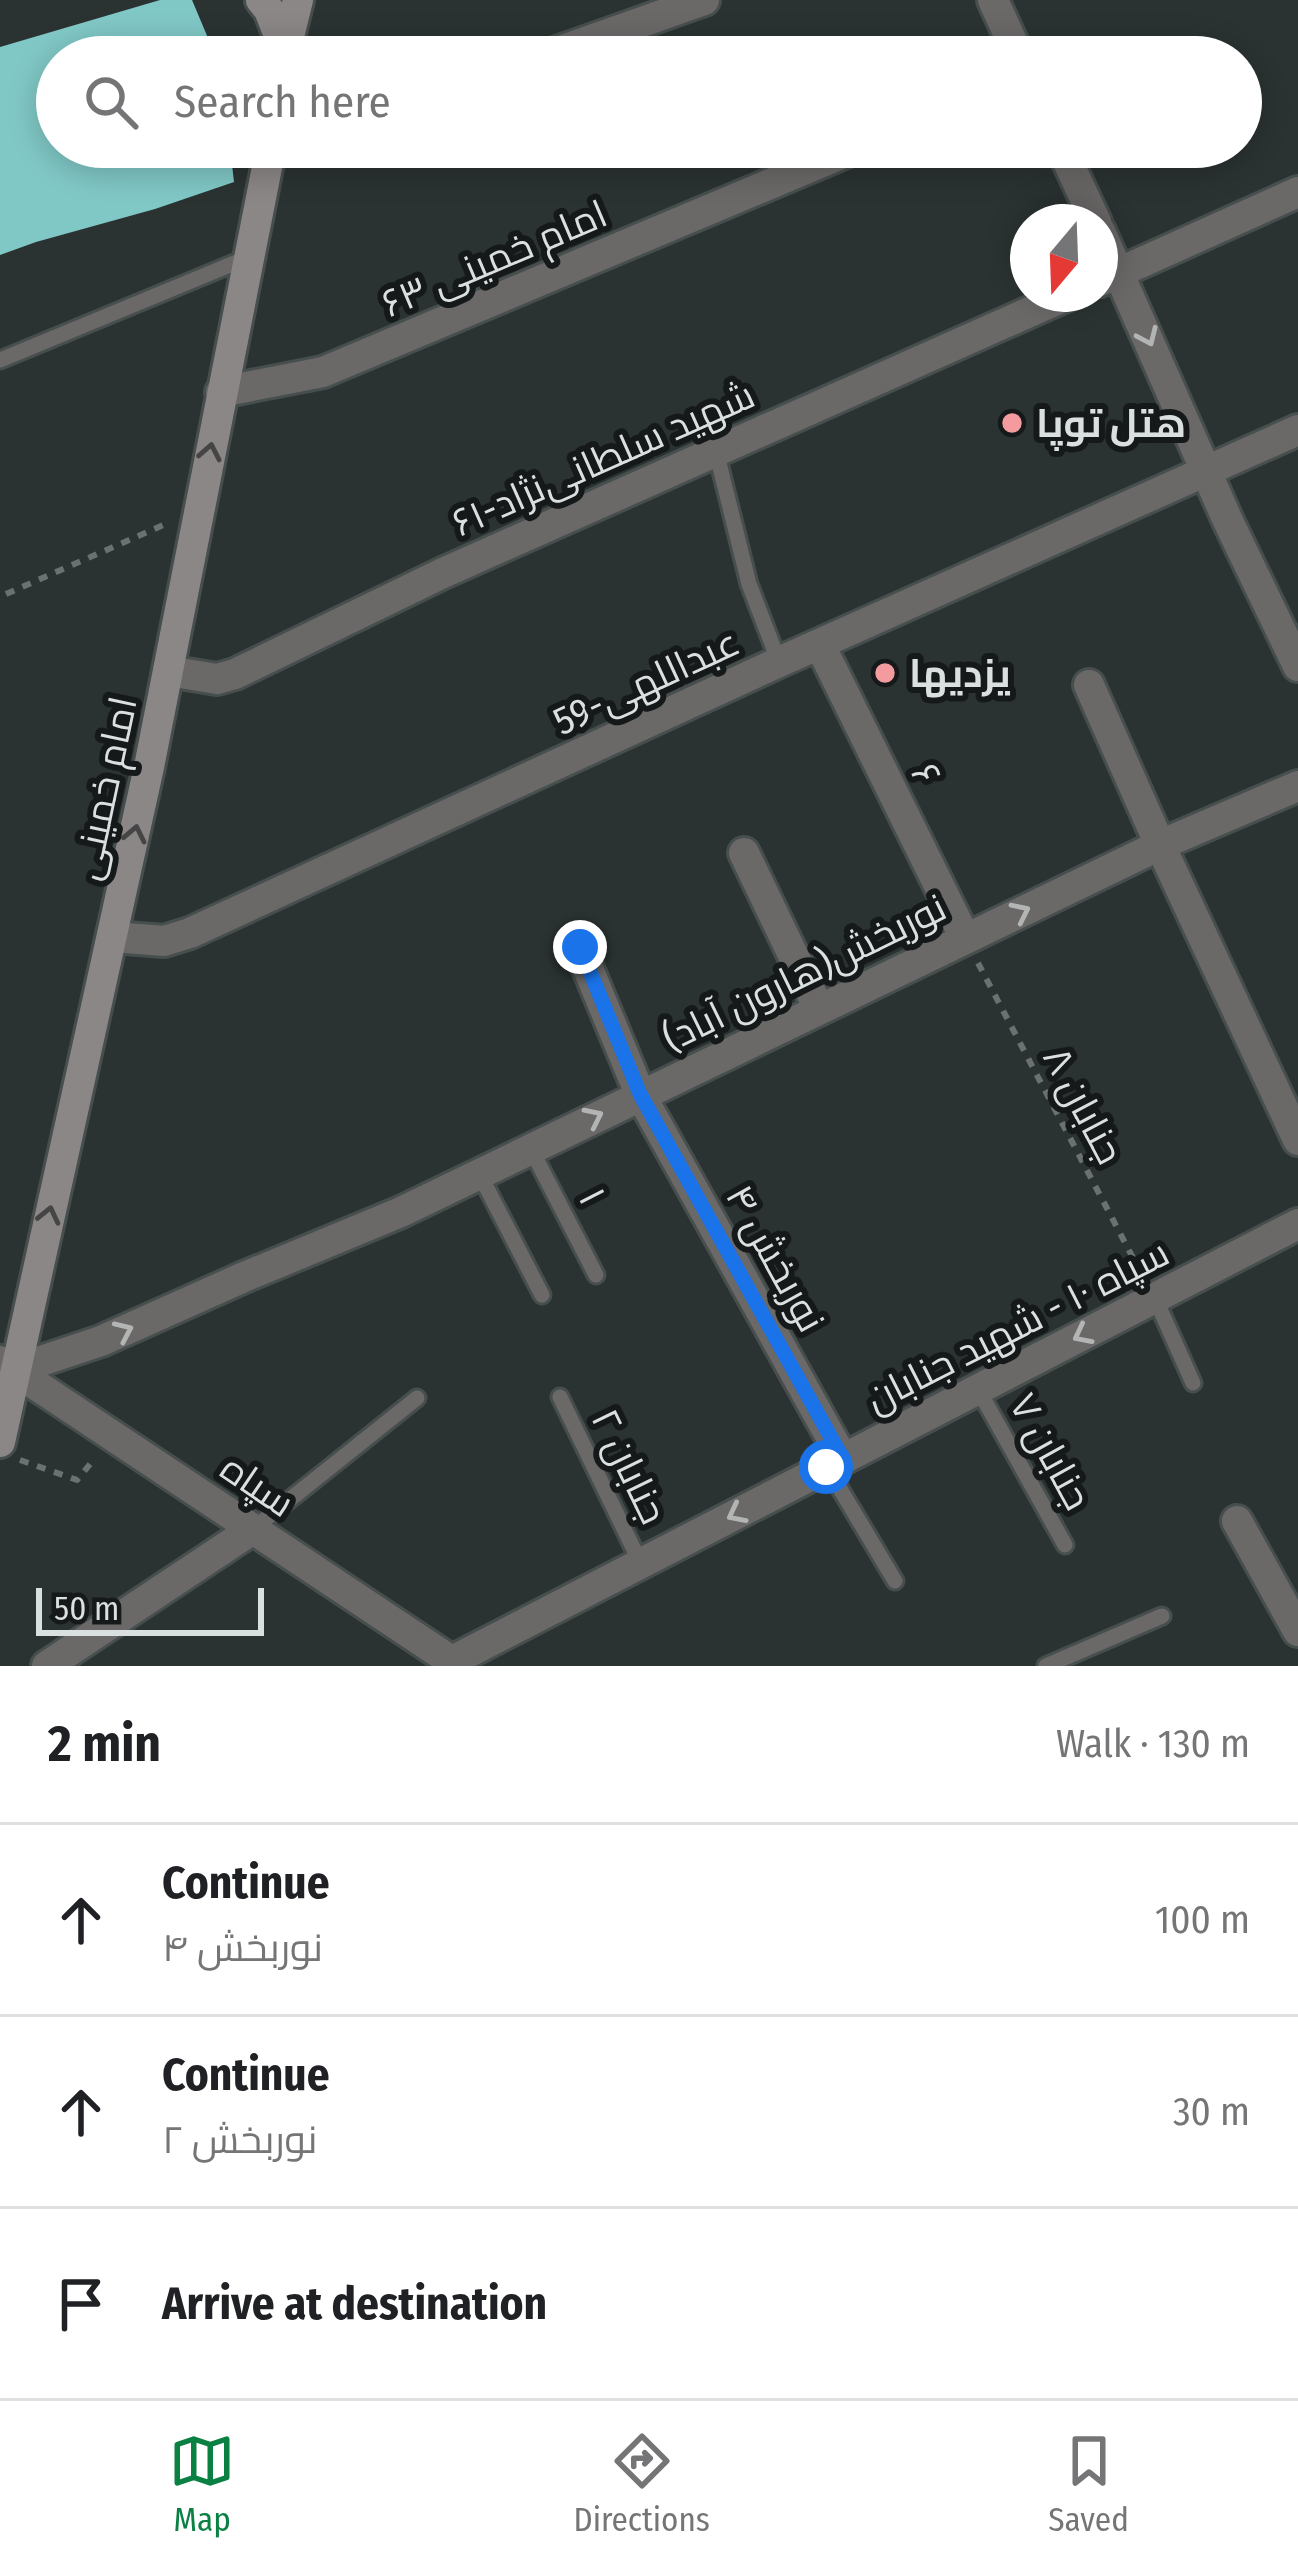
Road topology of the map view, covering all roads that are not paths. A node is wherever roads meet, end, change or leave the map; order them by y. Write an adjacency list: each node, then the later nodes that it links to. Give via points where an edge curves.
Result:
1 (261, 0): 5 (main road)
2 (298, 0): 6 (main road)
3 (704, 0): 7 (street)
4 (993, 0): 8 (street)
5 (277, 36)
6 (289, 36)
7 (602, 36)
8 (1009, 36)
9 (267, 168): 14 (main road, امام خمینی)
10 (808, 168): 19 (street, امام خمینی ۶۳, via 322,372)
11 (1071, 168): 13 (street)
12 (1298, 192): 15 (street)
13 (1088, 204)
14 (249, 256): 18 (lane); 19 (main road, امام خمینی)
15 (1118, 272)
16 (1118, 292): 22 (street, one-way to 22)
17 (1029, 312): 21 (street, شهید سلطانی‌نژاد-۶۱)
18 (0, 360)
19 (221, 392): 26 (main road, امام خمینی, one-way to 19)
20 (1298, 430): 22 (street, عبداللهی-59)
21 (716, 451): 24 (lane, via 749,584); 26 (street, شهید سلطانی‌نژاد-۶۱, via 235,674)
22 (1208, 471): 23 (street, عبداللهی-59); 25 (street)
23 (820, 645): 24 (street, عبداللهی-59); 32 (street, ۶)
24 (779, 662): 31 (street, عبداللهی-59, via 190,934)
25 (1298, 666)
26 (168, 671): 31 (main road, امام خمینی, one-way to 26)
27 (1089, 685): 29 (street)
28 (1298, 786): 29 (street, نوربخش(هارون آباد))
29 (1160, 844): 32 (street, نوربخش(هارون آباد), one-way to 29); 36 (street)
30 (744, 853): 34 (street)
31 (113, 938): 43 (main road, امام خمینی, one-way to 31)
32 (965, 938): 34 (street, نوربخش(هارون آباد))
33 (580, 947): 35 (street, نوربخش ۴)
34 (819, 1009): 35 (street, نوربخش(هارون آباد))
35 (640, 1094): 37 (street, نوربخش(هارون آباد), one-way to 35); 49 (street, نوربخش ۴)
36 (1298, 1140)
37 (530, 1147): 38 (street, نوربخش(هارون آباد)); 40 (lane, ۱)
38 (479, 1173): 41 (lane); 43 (street, نوربخش(هارون آباد), one-way to 38, via 101,1341)
39 (1298, 1223): 42 (street, سپاه ۱۰ - شهید جنابان)
40 (596, 1275)
41 (542, 1295)
42 (1155, 1298): 44 (lane); 45 (street, سپاه ۱۰ - شهید جنابان, one-way to 45)
43 (7, 1366): 48 (main road, امام خمینی); 51 (street, سپاه)
44 (1192, 1383)
45 (978, 1389): 49 (street, سپاه ۱۰ - شهید جنابان); 52 (lane, جنابان ۷)
46 (417, 1397): 51 (lane)
47 (560, 1397): 53 (lane, جنابان ۲)
48 (10, 1451)
49 (835, 1463): 53 (street, سپاه ۱۰ - شهید جنابان, one-way to 53); 54 (lane)
50 (1237, 1521): 56 (street)
51 (253, 1529): 57 (street, سپاه); 58 (street)
52 (1065, 1545)
53 (640, 1564): 57 (street, سپاه ۱۰ - شهید جنابان)
54 (895, 1581)
55 (1162, 1616): 59 (lane)
56 (1298, 1631)
57 (455, 1663)
58 (47, 1666)
59 (1046, 1666)

